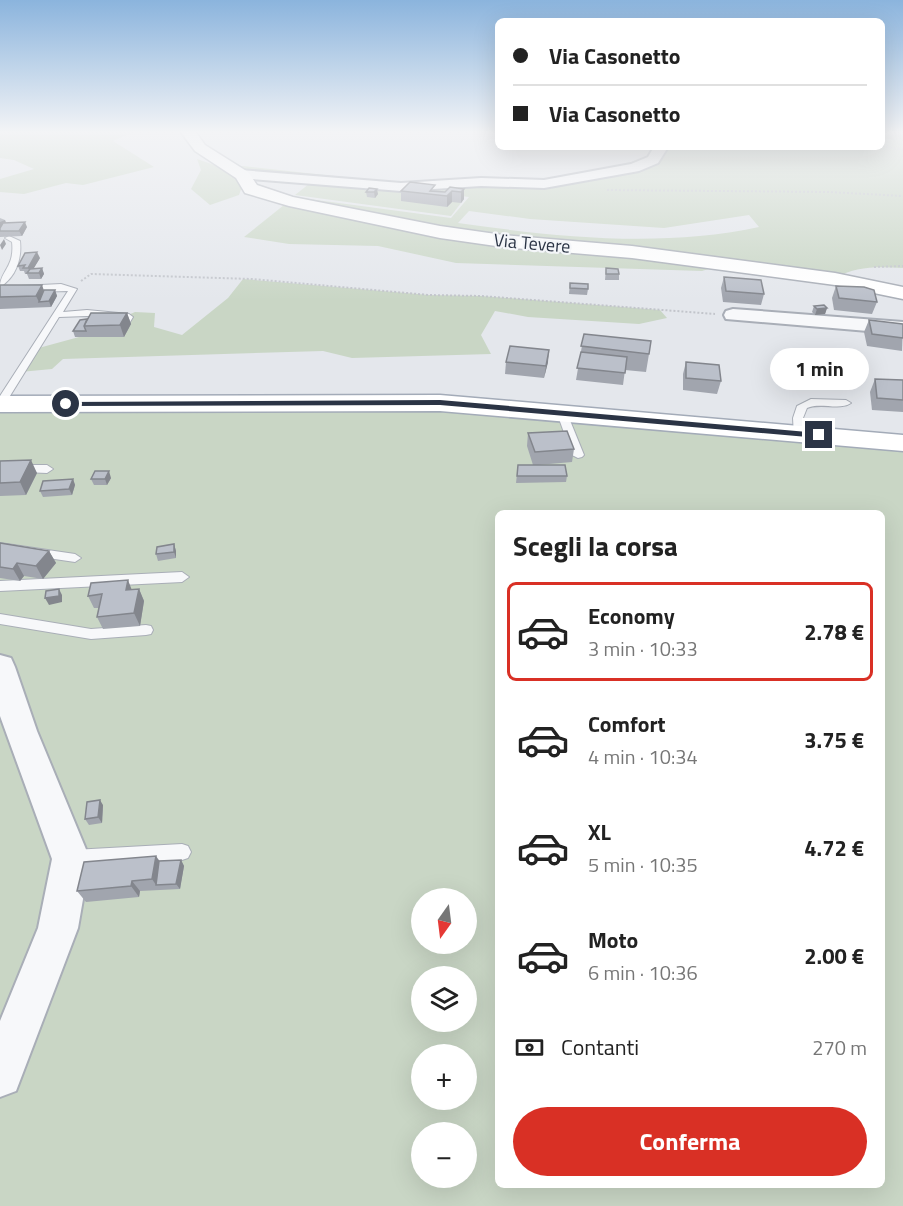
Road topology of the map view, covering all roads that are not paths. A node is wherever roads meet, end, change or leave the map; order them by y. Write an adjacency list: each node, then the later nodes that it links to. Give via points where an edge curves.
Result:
1 (250, 187): 6 (main road, Via Tevere, via 289,201 440,232 632,252 836,279)
2 (9, 238): 3 (lane, via 16,241 18,256)
3 (4, 273): 4 (lane)
4 (0, 284)
5 (0, 290): 7 (lane, via 73,289)
6 (903, 293)
7 (56, 315): 9 (lane, via 129,316); 12 (lane)
8 (733, 315): 10 (street)
9 (124, 324)
10 (903, 328)
11 (846, 403): 14 (lane, via 811,402 802,406)
12 (0, 404): 13 (main road, via 440,403)
13 (562, 413): 14 (main road); 16 (lane)
14 (798, 434): 15 (main road)
15 (903, 443)
16 (578, 455)
17 (0, 468): 18 (lane)
18 (47, 469)
19 (0, 547): 20 (lane)
20 (75, 558)
21 (182, 577): 22 (lane)
22 (0, 586)
23 (0, 619): 24 (lane, via 91,634)
24 (146, 630)
25 (0, 666): 27 (street)
26 (182, 852): 27 (lane)
27 (71, 859): 28 (street, via 58,927)
28 (0, 1075)

